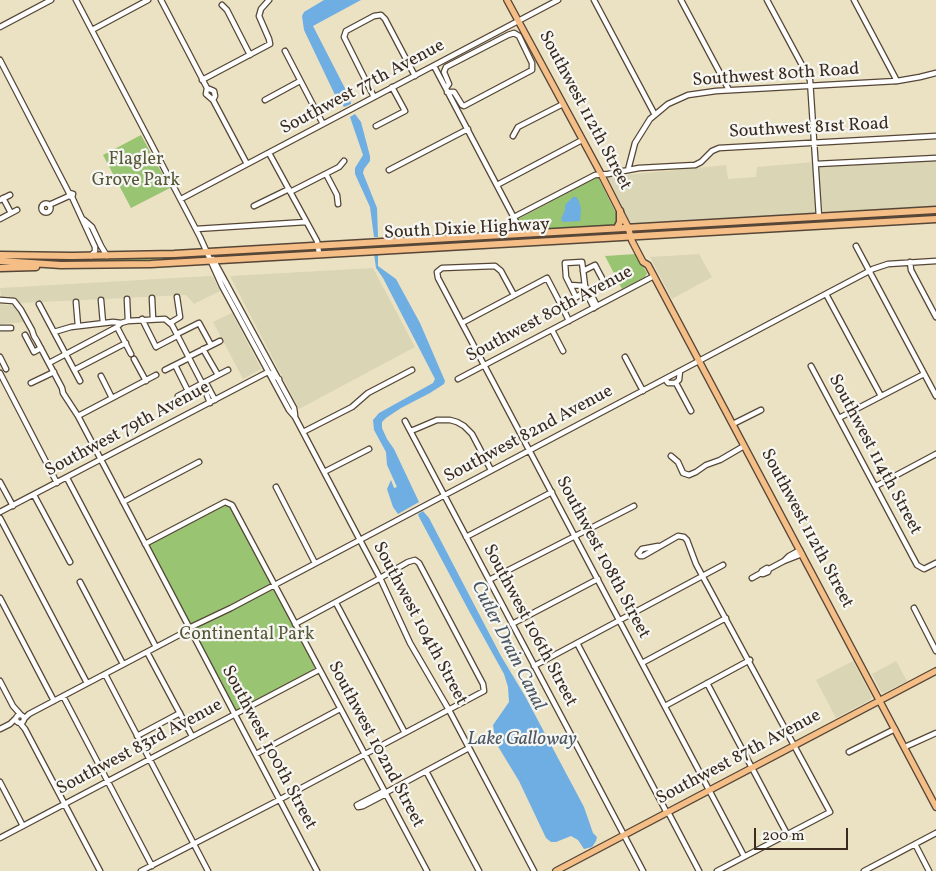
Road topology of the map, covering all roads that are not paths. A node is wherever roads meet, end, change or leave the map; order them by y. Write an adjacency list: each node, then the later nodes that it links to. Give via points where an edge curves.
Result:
1 (50, 0): 14 (street)
2 (76, 0): 15 (street, Southwest 104th Street)
3 (148, 0): 15 (street)
4 (161, 0): 22 (street)
5 (269, 0): 17 (street, via 259,16 270,42)
6 (507, 0): 13 (main road, Southwest 112th Street)
7 (558, 0): 13 (street, Southwest 77th Avenue)
8 (594, 0): 35 (street)
9 (680, 0): 29 (street)
10 (767, 0): 25 (street)
11 (854, 0): 24 (street)
12 (222, 4): 17 (street)
13 (519, 21): 19 (street, Southwest 77th Avenue); 34 (main road, Southwest 112th Street)
14 (0, 26)
15 (92, 30): 57 (street, Southwest 104th Street)
16 (285, 51): 23 (street)
17 (250, 55): 22 (street)
18 (0, 60): 55 (street)
19 (434, 66): 21 (street, Southwest 77th Avenue); 28 (street)
20 (936, 73): 24 (street, Southwest 80th Road)
21 (415, 76): 26 (street, Southwest 77th Avenue); 30 (street, via 385,19 381,15 374,16 348,30 344,40)
22 (202, 80): 27 (street)
23 (300, 81): 32 (street); 36 (street)
24 (897, 81): 25 (street, Southwest 80th Road)
25 (811, 85): 29 (street, Southwest 80th Road); 42 (street)
26 (392, 87): 30 (street, Southwest 77th Avenue); 37 (street, via 405,111)
27 (207, 88): 31 (street, via 206,94); 31 (street, via 214,91)
28 (447, 90): 33 (street); 33 (street, via 446,68 508,35 514,33 518,36 532,63 532,70 465,106)
29 (729, 90): 35 (street, Southwest 80th Road, via 688,95)
30 (374, 97): 36 (street, Southwest 77th Avenue)
31 (213, 100): 46 (street)
32 (265, 100)
33 (456, 100): 38 (street)
34 (563, 104): 39 (street, via 518,127); 41 (main road, Southwest 112th Street)
35 (655, 115): 49 (street, Southwest 80th Road, via 637,139)
36 (323, 124): 43 (street, Southwest 77th Avenue)
37 (376, 126)
38 (468, 129): 48 (street); 52 (street)
39 (513, 136)
40 (936, 136): 42 (street, Southwest 81st Road)
41 (582, 140): 51 (main road, Southwest 112th Street); 52 (street)
42 (815, 143): 47 (street); 49 (street, Southwest 81st Road, via 719,148 695,165)
43 (269, 153): 46 (street, Southwest 77th Avenue); 53 (street)
44 (936, 158): 47 (street)
45 (344, 161): 50 (street)
46 (247, 164): 57 (street, Southwest 77th Avenue)
47 (816, 164): 67 (street)
48 (389, 170)
49 (628, 170): 51 (street, Southwest 81st Road)
50 (326, 174): 53 (street); 58 (street, via 337,194)
51 (601, 174): 63 (main road, Southwest 112th Street); 66 (street)
52 (497, 186): 66 (street)
53 (290, 190): 60 (street); 73 (street)
54 (10, 195): 56 (street)
55 (70, 195): 59 (street); 70 (street)
56 (1, 199): 65 (street)
57 (181, 200): 80 (street, Southwest 104th Street)
58 (338, 204)
59 (49, 205)
60 (254, 206)
61 (17, 210): 65 (street)
62 (936, 210): 64 (highway, South Dixie Highway)
63 (620, 211): 75 (main road, Southwest 112th Street); 78 (highway, via 620,222)
64 (898, 212): 67 (highway, South Dixie Highway); 72 (highway)
65 (11, 213): 68 (street)
66 (514, 217): 81 (street)
67 (819, 217): 71 (highway, South Dixie Highway); 76 (highway, via 815,223)
68 (0, 219)
69 (936, 219): 72 (highway, South Dixie Highway)
70 (84, 220): 74 (street); 77 (street)
71 (761, 220): 75 (highway, South Dixie Highway); 79 (street)
72 (898, 221): 76 (highway, South Dixie Highway)
73 (306, 222): 80 (street); 84 (street)
74 (91, 225): 77 (street); 90 (street)
75 (628, 227): 78 (highway, South Dixie Highway); 82 (main road, Southwest 112th Street)
76 (804, 227): 79 (highway, South Dixie Highway)
77 (85, 228): 89 (street, via 95,247)
78 (616, 228): 81 (highway, South Dixie Highway)
79 (761, 229): 82 (highway, South Dixie Highway)
80 (196, 230): 86 (street, Southwest 104th Street)
81 (522, 233): 83 (highway); 84 (highway, South Dixie Highway)
82 (632, 236): 83 (highway, South Dixie Highway); 101 (main road, Southwest 112th Street)
83 (526, 242): 87 (highway, South Dixie Highway)
84 (318, 245): 86 (highway, South Dixie Highway); 87 (street)
85 (856, 246): 100 (street)
86 (208, 252): 90 (highway, South Dixie Highway); 92 (street, Southwest 104th Street)
87 (320, 253): 91 (highway, South Dixie Highway)
88 (0, 255): 89 (highway, South Dixie Highway)
89 (91, 256): 90 (highway, South Dixie Highway)
90 (107, 256)
91 (230, 259): 92 (highway, South Dixie Highway); 98 (street)
92 (212, 260): 96 (highway, South Dixie Highway); 98 (street, Southwest 104th Street); 103 (street, Southwest 104th Street)
93 (936, 261): 95 (street, Southwest 82nd Avenue)
94 (0, 262): 96 (highway, South Dixie Highway)
95 (910, 262): 100 (street, Southwest 82nd Avenue, via 885,264); 120 (street, via 911,270)
96 (62, 265): 97 (highway)
97 (0, 268)
98 (221, 270): 105 (street, Southwest 104th Street)
99 (584, 271): 104 (street, via 595,265); 106 (street, via 582,262 565,263); 107 (street)
100 (869, 271): 109 (street, Southwest 82nd Avenue); 160 (street)
101 (654, 276): 119 (street, Southwest 80th Avenue); 146 (main road, Southwest 112th Street)
102 (615, 279): 104 (street)
103 (220, 281): 105 (street); 158 (street, Southwest 104th Street)
104 (605, 284): 108 (street)
105 (229, 285): 164 (street, Southwest 104th Street)
106 (570, 286): 107 (street); 108 (street)
107 (585, 286): 108 (street)
108 (586, 292): 117 (street); 119 (street)
109 (826, 294): 146 (street, Southwest 82nd Avenue); 175 (street)
110 (514, 295): 124 (street, via 547,279); 127 (street); 127 (street, Southwest 108th Street, via 498,267 442,268 437,272 438,278)
111 (177, 297): 125 (street, via 180,317)
112 (152, 298): 121 (street)
113 (127, 299): 123 (street)
114 (0, 300): 139 (street, Southwest 100th Street, via 14,302 20,307)
115 (101, 300): 126 (street)
116 (76, 302): 129 (street)
117 (566, 303)
118 (39, 304): 133 (street)
119 (596, 307): 124 (street, Southwest 80th Avenue)
120 (936, 317)
121 (153, 319): 122 (street); 125 (street)
122 (142, 320): 123 (street); 135 (street, via 156,347)
123 (128, 321): 128 (street)
124 (569, 321): 132 (street, Southwest 80th Avenue)
125 (168, 322): 135 (street)
126 (103, 323): 128 (street); 129 (street)
127 (462, 323): 149 (street, Southwest 108th Street)
128 (119, 325): 137 (street); 142 (street)
129 (78, 326): 133 (street)
130 (0, 328): 131 (street)
131 (11, 328)
132 (552, 330): 141 (street); 149 (street, Southwest 80th Avenue)
133 (54, 332): 142 (street)
134 (25, 335): 139 (street, via 34,352)
135 (177, 335): 138 (street, via 199,323); 145 (street)
136 (220, 341): 138 (street)
137 (126, 343): 152 (street); 168 (street)
138 (211, 345): 140 (street)
139 (42, 348): 147 (street, Southwest 100th Street)
140 (203, 350): 145 (street); 162 (street)
141 (563, 351)
142 (66, 354): 147 (street); 152 (street)
143 (625, 357): 173 (street)
144 (0, 358): 151 (street)
145 (188, 358): 148 (street); 169 (street)
146 (699, 361): 156 (street, Southwest 82nd Avenue); 185 (main road, Southwest 112th Street)
147 (49, 363): 157 (street, Southwest 100th Street)
148 (175, 365): 153 (street); 172 (street)
149 (485, 365): 165 (street, Southwest 80th Avenue); 190 (street, Southwest 108th Street)
150 (811, 366): 183 (street, Southwest 114th Street)
151 (6, 369)
152 (74, 370): 167 (street)
153 (165, 370)
154 (228, 370): 162 (street)
155 (412, 370): 187 (street)
156 (680, 371): 166 (street, Southwest 82nd Avenue); 170 (street)
157 (54, 372): 171 (street); 181 (street, Southwest 100th Street)
158 (268, 372): 164 (street); 178 (street, Southwest 79th Avenue); 182 (street, Southwest 104th Street)
159 (0, 373): 199 (street)
160 (924, 374): 175 (street); 176 (street)
161 (156, 375): 168 (street)
162 (218, 375): 169 (street)
163 (101, 376): 177 (street)
164 (279, 379): 182 (street, Southwest 104th Street, via 294,408)
165 (458, 379)
166 (664, 379): 170 (street, via 668,383); 173 (street, Southwest 82nd Avenue)
167 (80, 381)
168 (146, 381): 177 (street)
169 (202, 383): 172 (street); 178 (street)
170 (676, 383): 180 (street)
171 (31, 384)
172 (188, 391): 174 (street)
173 (643, 391): 190 (street, Southwest 82nd Avenue)
174 (178, 396)
175 (881, 396): 183 (street)
176 (936, 396)
177 (112, 398): 181 (street)
178 (212, 401): 193 (street, Southwest 79th Avenue)
179 (762, 410): 185 (street)
180 (691, 411)
181 (78, 416): 193 (street, Southwest 100th Street)
182 (295, 417): 187 (street, Southwest 104th Street)
183 (839, 418): 200 (street, Southwest 114th Street)
184 (405, 421): 186 (street, Southwest 106th Street)
185 (733, 424): 188 (main road, Southwest 112th Street)
186 (411, 431): 195 (street, via 437,420 450,420 464,426 474,436); 204 (street, Southwest 106th Street)
187 (303, 432): 196 (street, Southwest 104th Street)
188 (744, 446): 192 (street, via 687,475); 215 (main road, Southwest 112th Street)
189 (369, 448): 196 (street)
190 (529, 450): 195 (street, Southwest 82nd Avenue); 202 (street, Southwest 108th Street)
191 (936, 454): 200 (street)
192 (671, 456)
193 (100, 460): 197 (street, Southwest 79th Avenue); 205 (street, Southwest 100th Street)
194 (199, 462): 205 (street)
195 (491, 470): 204 (street, Southwest 82nd Avenue)
196 (324, 472): 212 (street, Southwest 104th Street)
197 (68, 478): 199 (street, Southwest 79th Avenue); 236 (street)
198 (0, 482): 206 (street)
199 (57, 483): 203 (street, Southwest 79th Avenue)
200 (876, 486): 218 (street, Southwest 114th Street, via 917,565 926,569)
201 (276, 487): 217 (street)
202 (552, 492): 210 (street, Southwest 108th Street); 211 (street)
203 (34, 495): 206 (street, Southwest 79th Avenue); 216 (street)
204 (444, 495): 211 (street, Southwest 106th Street); 212 (street, Southwest 82nd Avenue)
205 (123, 502): 213 (street, Southwest 100th Street)
206 (13, 506): 208 (street, Southwest 79th Avenue)
207 (634, 506): 210 (street)
208 (0, 512)
209 (0, 518): 247 (street)
210 (575, 535): 223 (street, Southwest 108th Street); 224 (street)
211 (466, 536): 224 (street, Southwest 106th Street)
212 (359, 540): 217 (street, Southwest 82nd Avenue); 221 (street, Southwest 104th Street)
213 (145, 544): 226 (street, Southwest 102nd Street, via 227,502 232,505); 234 (street, Southwest 100th Street)
214 (658, 546): 220 (street, via 678,536 684,537)
215 (801, 552): 222 (street); 251 (main road, Southwest 112th Street)
216 (70, 562)
217 (315, 563): 226 (street, Southwest 82nd Avenue)
218 (936, 563)
219 (723, 565): 220 (street)
220 (702, 573): 230 (street); 231 (street)
221 (380, 578): 228 (street); 254 (street, Southwest 104th Street, via 414,650); 254 (street, via 411,560 419,563 483,684 483,692)
222 (752, 578)
223 (598, 579): 231 (street, Southwest 108th Street); 233 (street)
224 (488, 580): 233 (street, Southwest 106th Street)
225 (80, 582): 241 (street)
226 (275, 585): 232 (street, Southwest 102nd Street); 234 (street, Southwest 82nd Avenue)
227 (0, 598): 250 (street)
228 (336, 603): 232 (street); 260 (street)
229 (914, 608): 237 (street)
230 (726, 618): 239 (street); 240 (street)
231 (620, 620): 235 (street); 240 (street, Southwest 108th Street)
232 (295, 624): 243 (street, Southwest 102nd Street)
233 (512, 624): 242 (street, Southwest 106th Street)
234 (189, 630): 236 (street, Southwest 82nd Avenue); 256 (street, Southwest 100th Street)
235 (577, 643): 242 (street); 280 (street)
236 (156, 647): 238 (street, Southwest 82nd Avenue)
237 (936, 651)
238 (147, 652): 241 (street, Southwest 82nd Avenue); 255 (street)
239 (750, 660): 248 (street); 264 (street)
240 (642, 663): 252 (street, Southwest 108th Street)
241 (123, 664): 245 (street, Southwest 82nd Avenue)
242 (534, 666): 284 (street, Southwest 106th Street)
243 (319, 670): 253 (street, Southwest 102nd Street); 256 (street, Southwest 83rd Avenue)
244 (936, 672): 251 (main road, Southwest 87th Avenue)
245 (105, 674): 247 (street, Southwest 82nd Avenue); 262 (street)
246 (0, 681): 257 (street)
247 (87, 683): 249 (street, Southwest 82nd Avenue)
248 (707, 683): 252 (street); 271 (street)
249 (63, 696): 250 (street, Southwest 82nd Avenue); 273 (street)
250 (54, 701): 257 (street, Southwest 82nd Avenue)
251 (880, 701): 259 (main road, Southwest 112th Street); 264 (main road, Southwest 87th Avenue)
252 (665, 706): 275 (street, Southwest 108th Street)
253 (340, 709): 268 (street); 269 (street, Southwest 102nd Street)
254 (449, 710): 260 (street); 266 (street, Southwest 104th Street)
255 (180, 714): 262 (street); 263 (street)
256 (235, 714): 263 (street, Southwest 83rd Avenue); 268 (street, Southwest 100th Street)
257 (20, 719): 258 (street, Southwest 82nd Avenue); 278 (street)
258 (0, 729)
259 (894, 729): 265 (main road, Southwest 112th Street); 267 (street)
260 (405, 733): 269 (street)
261 (936, 733): 265 (street)
262 (137, 736): 270 (street)
263 (192, 736): 270 (street, Southwest 83rd Avenue)
264 (794, 746): 271 (main road, Southwest 87th Avenue); 283 (street, via 830,812)
265 (905, 747): 279 (main road, Southwest 112th Street)
266 (469, 748): 272 (street); 296 (street, Southwest 104th Street)
267 (849, 752)
268 (256, 754): 277 (street, Southwest 100th Street)
269 (364, 754): 276 (street, Southwest 102nd Street); 277 (street)
270 (150, 759): 273 (street, Southwest 83rd Avenue); 286 (street)
271 (752, 768): 275 (main road, Southwest 87th Avenue); 283 (street)
272 (426, 771): 276 (street); 295 (street)
273 (108, 781): 278 (street, Southwest 83rd Avenue); 289 (street)
274 (0, 782): 281 (street)
275 (710, 790): 280 (main road, Southwest 87th Avenue); 288 (street, Southwest 108th Street)
276 (386, 794): 276 (street, via 357,805 363,806); 294 (street, Southwest 102nd Street)
277 (279, 799): 286 (street); 293 (street, Southwest 100th Street)
278 (65, 804): 281 (street, Southwest 83rd Avenue); 290 (street)
279 (936, 806)
280 (668, 813): 284 (main road, Southwest 87th Avenue); 299 (street)
281 (23, 826): 285 (street, Southwest 83rd Avenue)
282 (936, 833): 287 (street)
283 (787, 834): 288 (street)
284 (624, 835): 297 (main road, Southwest 87th Avenue); 298 (street, Southwest 106th Street)
285 (0, 838)
286 (194, 844): 289 (street); 292 (street)
287 (915, 844): 301 (street); 302 (street)
288 (744, 856): 300 (street)
289 (152, 866): 291 (street)
290 (100, 871)
291 (141, 871)
292 (208, 871)
293 (317, 871)
294 (427, 871)
295 (479, 871)
296 (534, 871)
297 (556, 871)
298 (643, 871)
299 (699, 871)
300 (717, 871)
301 (864, 871)
302 (929, 871)

